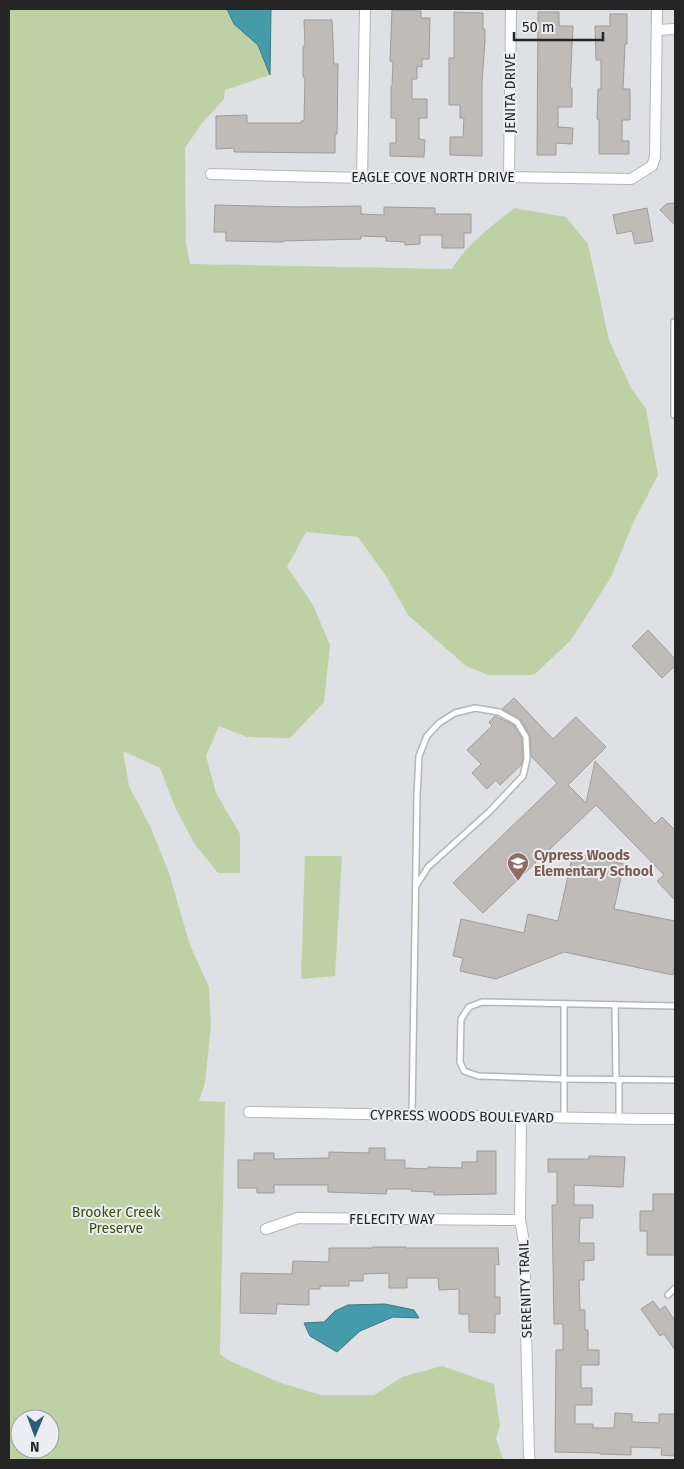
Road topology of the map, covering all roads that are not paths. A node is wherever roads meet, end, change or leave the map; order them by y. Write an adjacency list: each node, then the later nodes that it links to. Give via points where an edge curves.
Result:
1 (365, 9): 8 (street)
2 (511, 9): 7 (street, JENITA DRIVE)
3 (657, 9): 4 (street)
4 (657, 30): 5 (street); 7 (street, EAGLE COVE NORTH DRIVE, via 655,157 652,166 631,180)
5 (675, 30)
6 (211, 174): 8 (street, EAGLE COVE NORTH DRIVE)
7 (510, 177): 8 (street, EAGLE COVE NORTH DRIVE)
8 (362, 178)
9 (675, 322): 10 (lane)
10 (674, 415)
11 (416, 886): 11 (lane, via 419,756 427,736 455,714 475,708 499,712 518,722 526,737 528,759 523,776 428,867); 19 (lane)
12 (564, 1004): 13 (lane); 15 (lane); 15 (lane, via 482,1002 469,1007 461,1019 460,1054 464,1071 478,1076)
13 (615, 1005): 14 (lane); 16 (lane)
14 (675, 1006)
15 (564, 1079): 16 (lane); 21 (lane)
16 (618, 1080): 17 (lane); 22 (lane)
17 (675, 1080)
18 (249, 1112): 19 (street, CYPRESS WOODS BOULEVARD)
19 (412, 1115): 20 (street, CYPRESS WOODS BOULEVARD)
20 (521, 1117): 21 (street, CYPRESS WOODS BOULEVARD); 24 (street, SERENITY TRAIL)
21 (564, 1118): 22 (street, CYPRESS WOODS BOULEVARD)
22 (619, 1119): 23 (street, CYPRESS WOODS BOULEVARD)
23 (675, 1119)
24 (520, 1220): 25 (street, FELECITY WAY, via 298,1218); 28 (street, SERENITY TRAIL, via 524,1242)
25 (266, 1229)
26 (675, 1288): 27 (lane)
27 (668, 1294)
28 (530, 1460)

